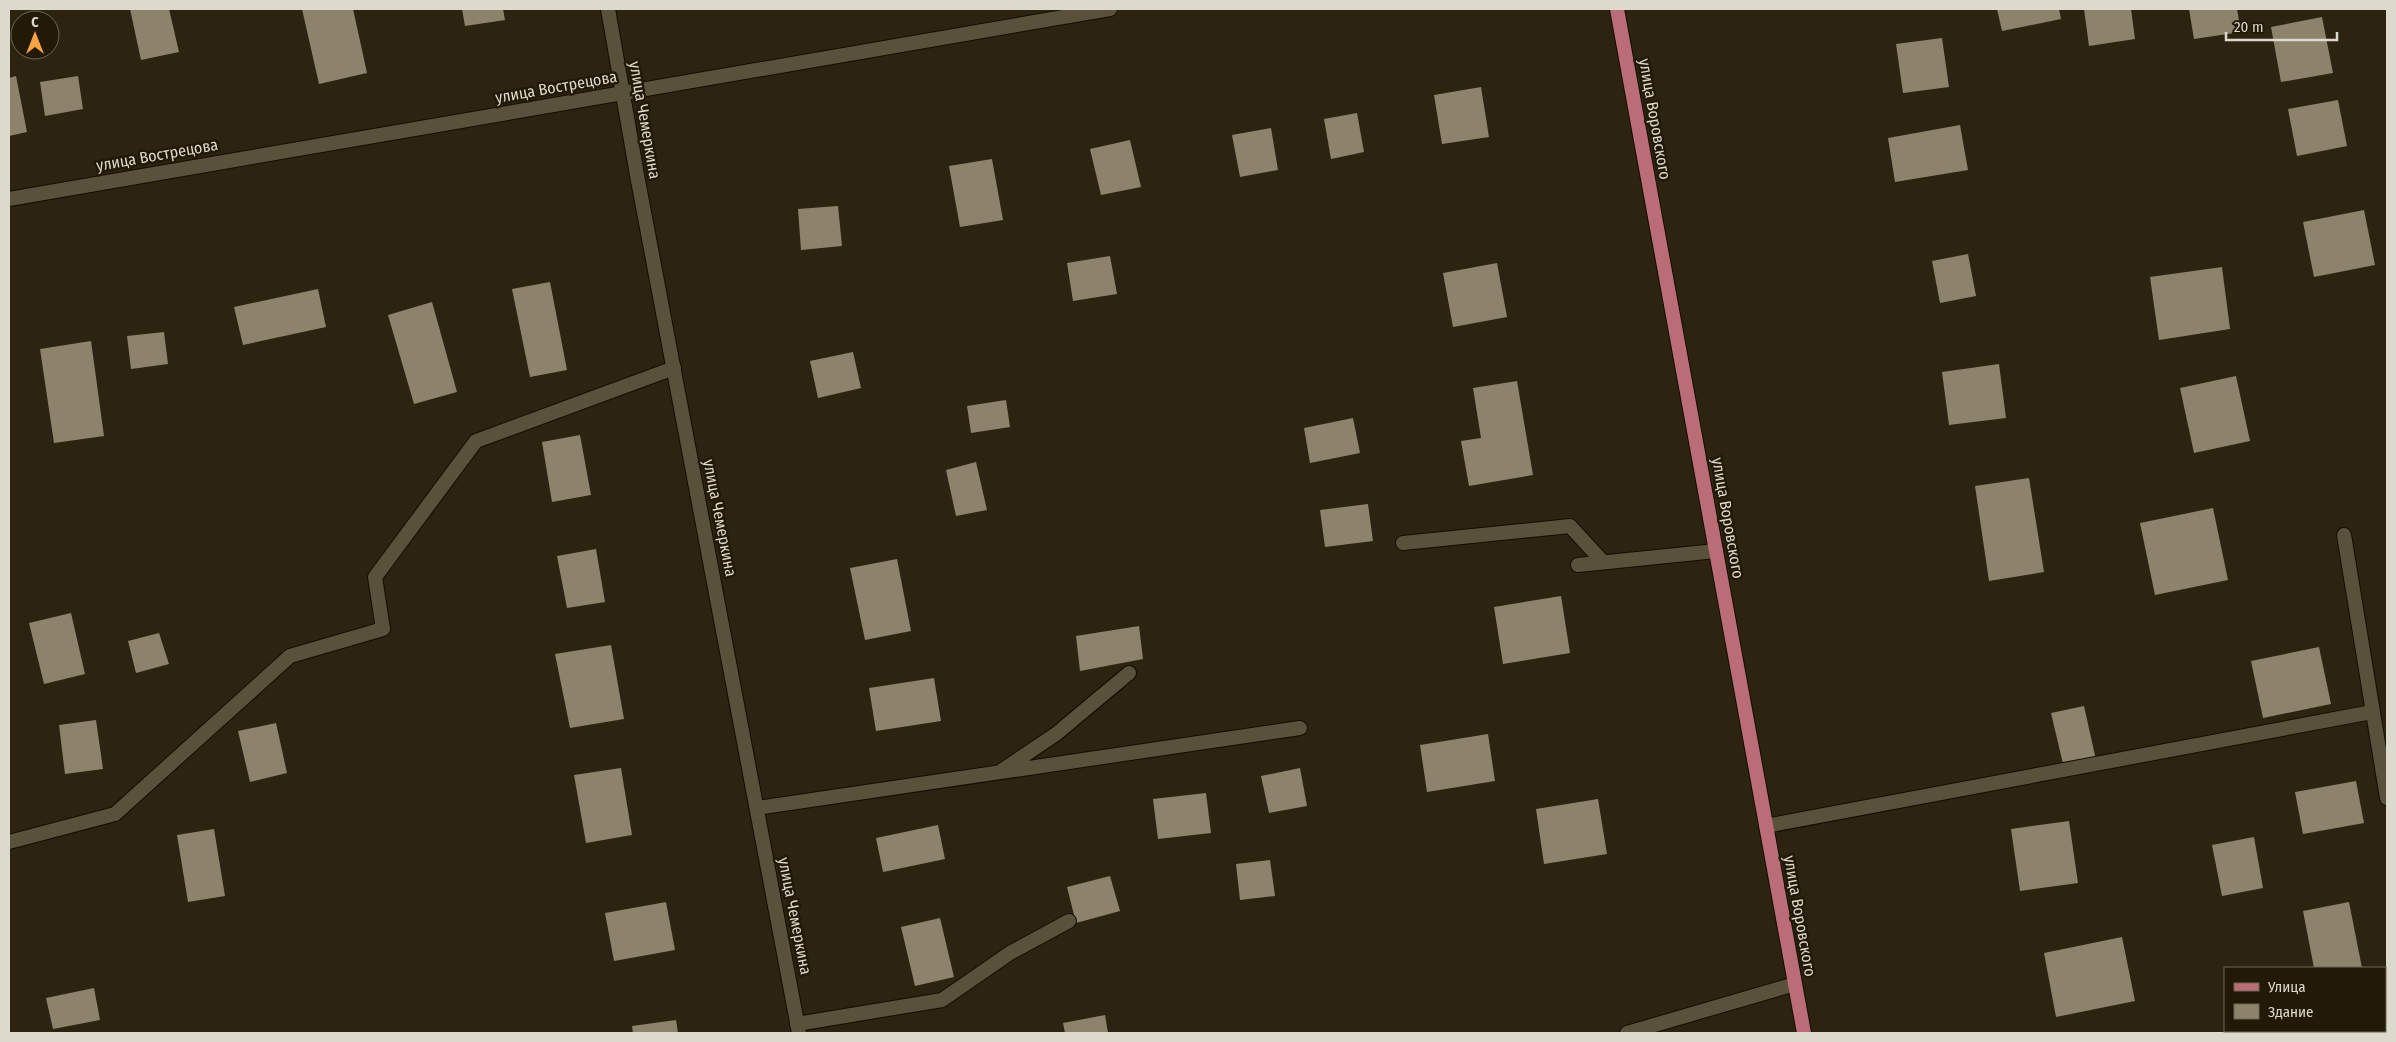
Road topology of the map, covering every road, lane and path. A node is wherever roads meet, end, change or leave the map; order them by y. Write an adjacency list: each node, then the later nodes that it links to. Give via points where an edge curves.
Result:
1 (608, 9): 4 (street, улица Чемеркина)
2 (1110, 9): 4 (street, улица Вострецова)
3 (1617, 9): 9 (main road, улица Воровского)
4 (623, 93): 5 (street, улица Вострецова); 6 (street, улица Чемеркина)
5 (9, 199)
6 (674, 368): 17 (street, улица Чемеркина); 19 (street, via 476,441 376,577 383,629 290,656 115,814)
7 (2344, 535): 13 (street)
8 (1403, 543): 10 (street, via 1570,526)
9 (1716, 551): 10 (street); 18 (main road, улица Воровского)
10 (1603, 562): 11 (street)
11 (1578, 565)
12 (1129, 673): 15 (street, via 1056,734)
13 (2372, 712): 16 (street); 18 (street)
14 (1300, 728): 15 (street)
15 (998, 773): 17 (street)
16 (2387, 798)
17 (756, 808): 22 (street, улица Чемеркина)
18 (1766, 826): 21 (main road, улица Воровского)
19 (9, 842)
20 (1069, 921): 22 (street, via 1010,953 942,1000)
21 (1795, 984): 23 (street); 24 (main road, улица Воровского)
22 (798, 1029)
23 (1627, 1033)
24 (1804, 1033)

